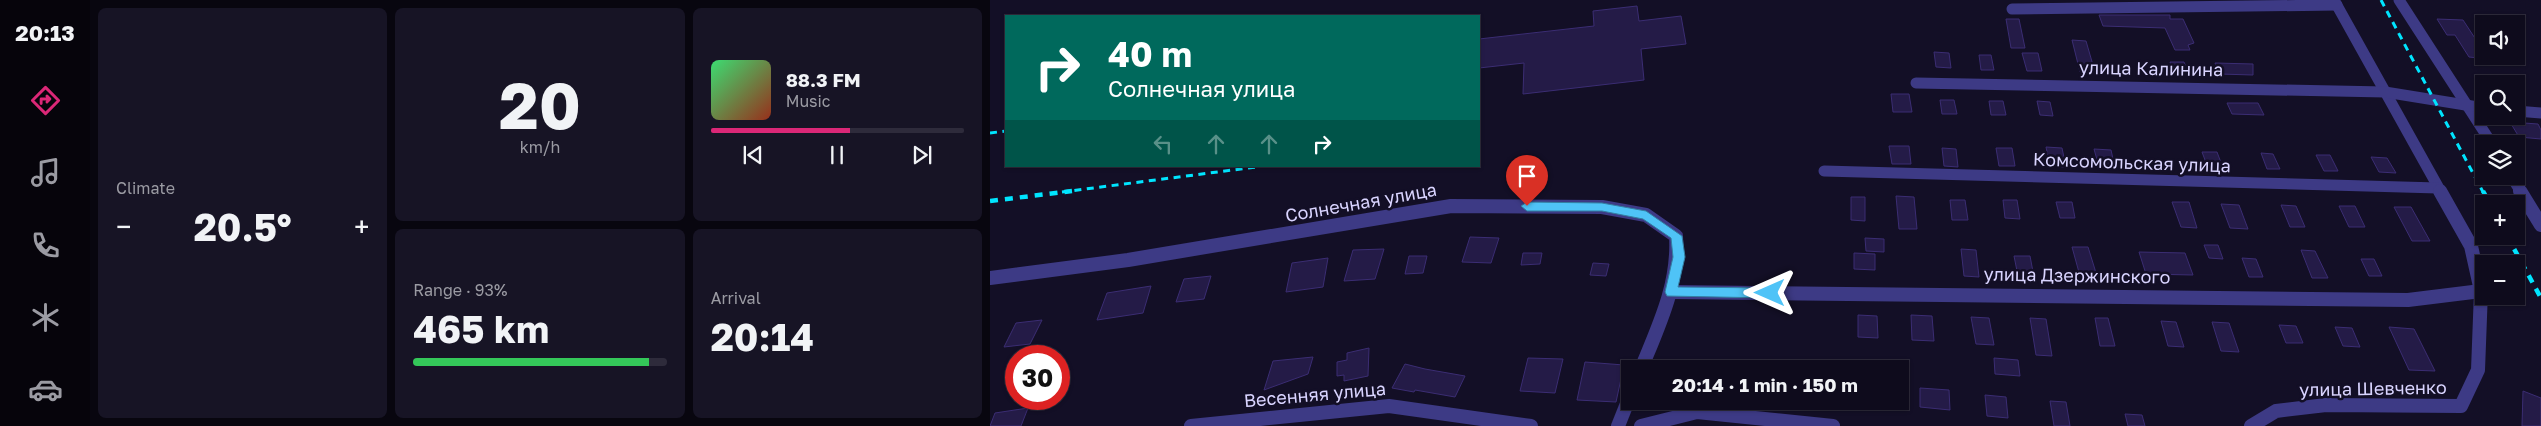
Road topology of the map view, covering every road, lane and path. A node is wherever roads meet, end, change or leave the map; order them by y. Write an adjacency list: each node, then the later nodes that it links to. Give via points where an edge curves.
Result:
1 (2399, 0): 6 (street)
2 (2335, 3): 3 (street); 5 (street)
3 (2012, 9)
4 (1916, 83): 5 (street, улица Калинина)
5 (2385, 92): 6 (street, улица Калинина); 13 (street)
6 (2467, 106): 7 (street, улица Калинина); 10 (street)
7 (2475, 107)
8 (2525, 112): 9 (street)
9 (2541, 113)
10 (2486, 135)
11 (1824, 171): 13 (street, Комсомольская улица)
12 (2517, 185): 14 (street)
13 (2438, 188): 15 (street, via 2471,246)
14 (2541, 225)
15 (2475, 264)
16 (990, 278): 17 (street, Солнечная улица, via 1128,260 1451,206 1602,207 1646,215 1676,236 1679,257)
17 (1671, 292): 18 (street, улица Дзержинского, via 2408,300); 20 (street)
18 (2475, 292)
19 (2480, 305): 28 (street, улица Шевченко, via 2478,370 2460,406 2326,405 2276,411)
20 (1645, 360)
21 (1624, 410): 25 (street)
22 (1308, 420): 23 (street, Весенняя улица); 24 (street, Весенняя улица, via 1389,406)
23 (1191, 426)
24 (1532, 426)
25 (1618, 426)
26 (1641, 426): 27 (street, via 1697,412)
27 (1833, 426)
28 (2251, 426)

